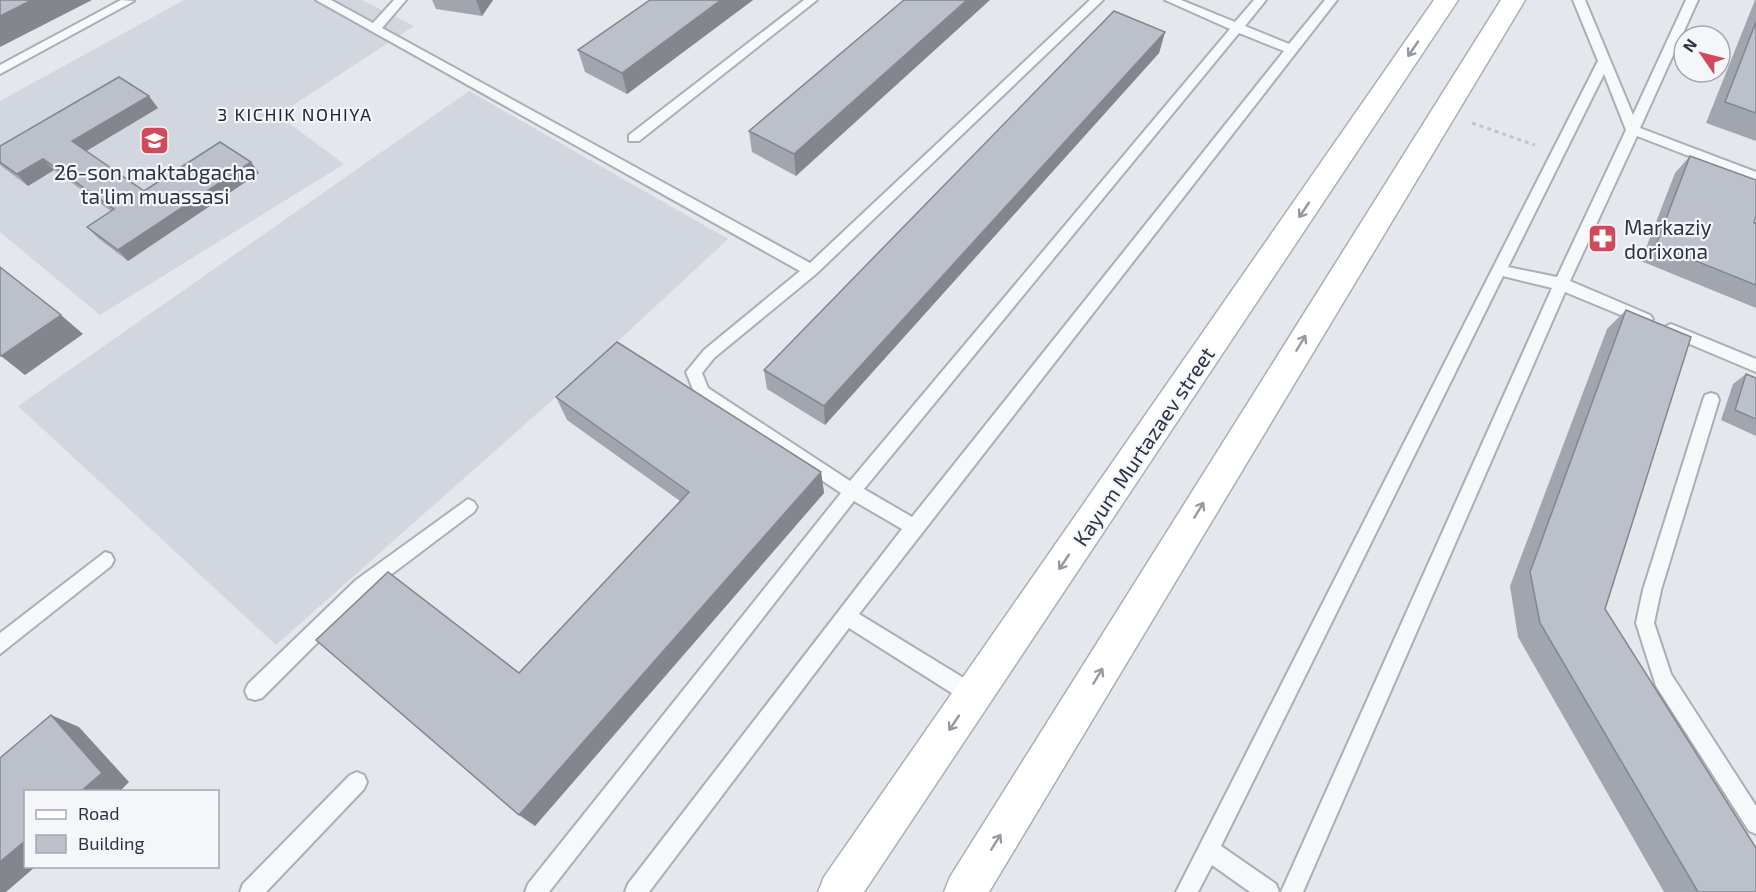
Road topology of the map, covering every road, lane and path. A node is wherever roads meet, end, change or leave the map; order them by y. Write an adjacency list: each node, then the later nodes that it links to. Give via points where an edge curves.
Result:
1 (322, 0): 14 (lane)
2 (400, 0): 14 (lane)
3 (811, 0): 20 (lane)
4 (1097, 0): 23 (lane)
5 (1171, 0): 13 (lane)
6 (1260, 0): 13 (lane)
7 (1331, 0): 15 (lane)
8 (1446, 0): 35 (street, Kayum Murtazaev street, one-way to 35)
9 (1513, 0): 18 (street)
10 (1579, 0): 16 (lane)
11 (1692, 0): 19 (lane)
12 (128, 1): 17 (lane)
13 (1236, 27): 15 (lane); 28 (lane)
14 (375, 29): 23 (lane)
15 (1290, 49): 30 (lane)
16 (1605, 59): 19 (lane); 21 (lane)
17 (0, 70)
18 (1443, 112): 21 (path); 43 (street, one-way to 18)
19 (1633, 130): 22 (lane); 25 (lane)
20 (634, 138)
21 (1557, 153): 24 (lane)
22 (1756, 177)
23 (811, 270): 28 (lane, via 709,354 694,372 702,392)
24 (1499, 270): 25 (lane); 38 (lane)
25 (1561, 284): 26 (lane); 46 (lane)
26 (1756, 366)
27 (1711, 400): 37 (lane, via 1645,624 1663,679)
28 (852, 491): 30 (lane); 40 (lane)
29 (468, 507): 34 (lane, via 362,586)
30 (914, 527): 32 (lane)
31 (105, 560): 33 (lane)
32 (848, 617): 35 (lane); 41 (lane)
33 (0, 645)
34 (255, 691)
35 (973, 695): 42 (street, Kayum Murtazaev street, one-way to 42)
36 (357, 782): 39 (lane)
37 (1756, 824)
38 (1209, 850): 44 (lane); 45 (lane)
39 (251, 892)
40 (536, 892)
41 (636, 892)
42 (839, 892)
43 (965, 892)
44 (1187, 892)
45 (1268, 892)
46 (1292, 892)

